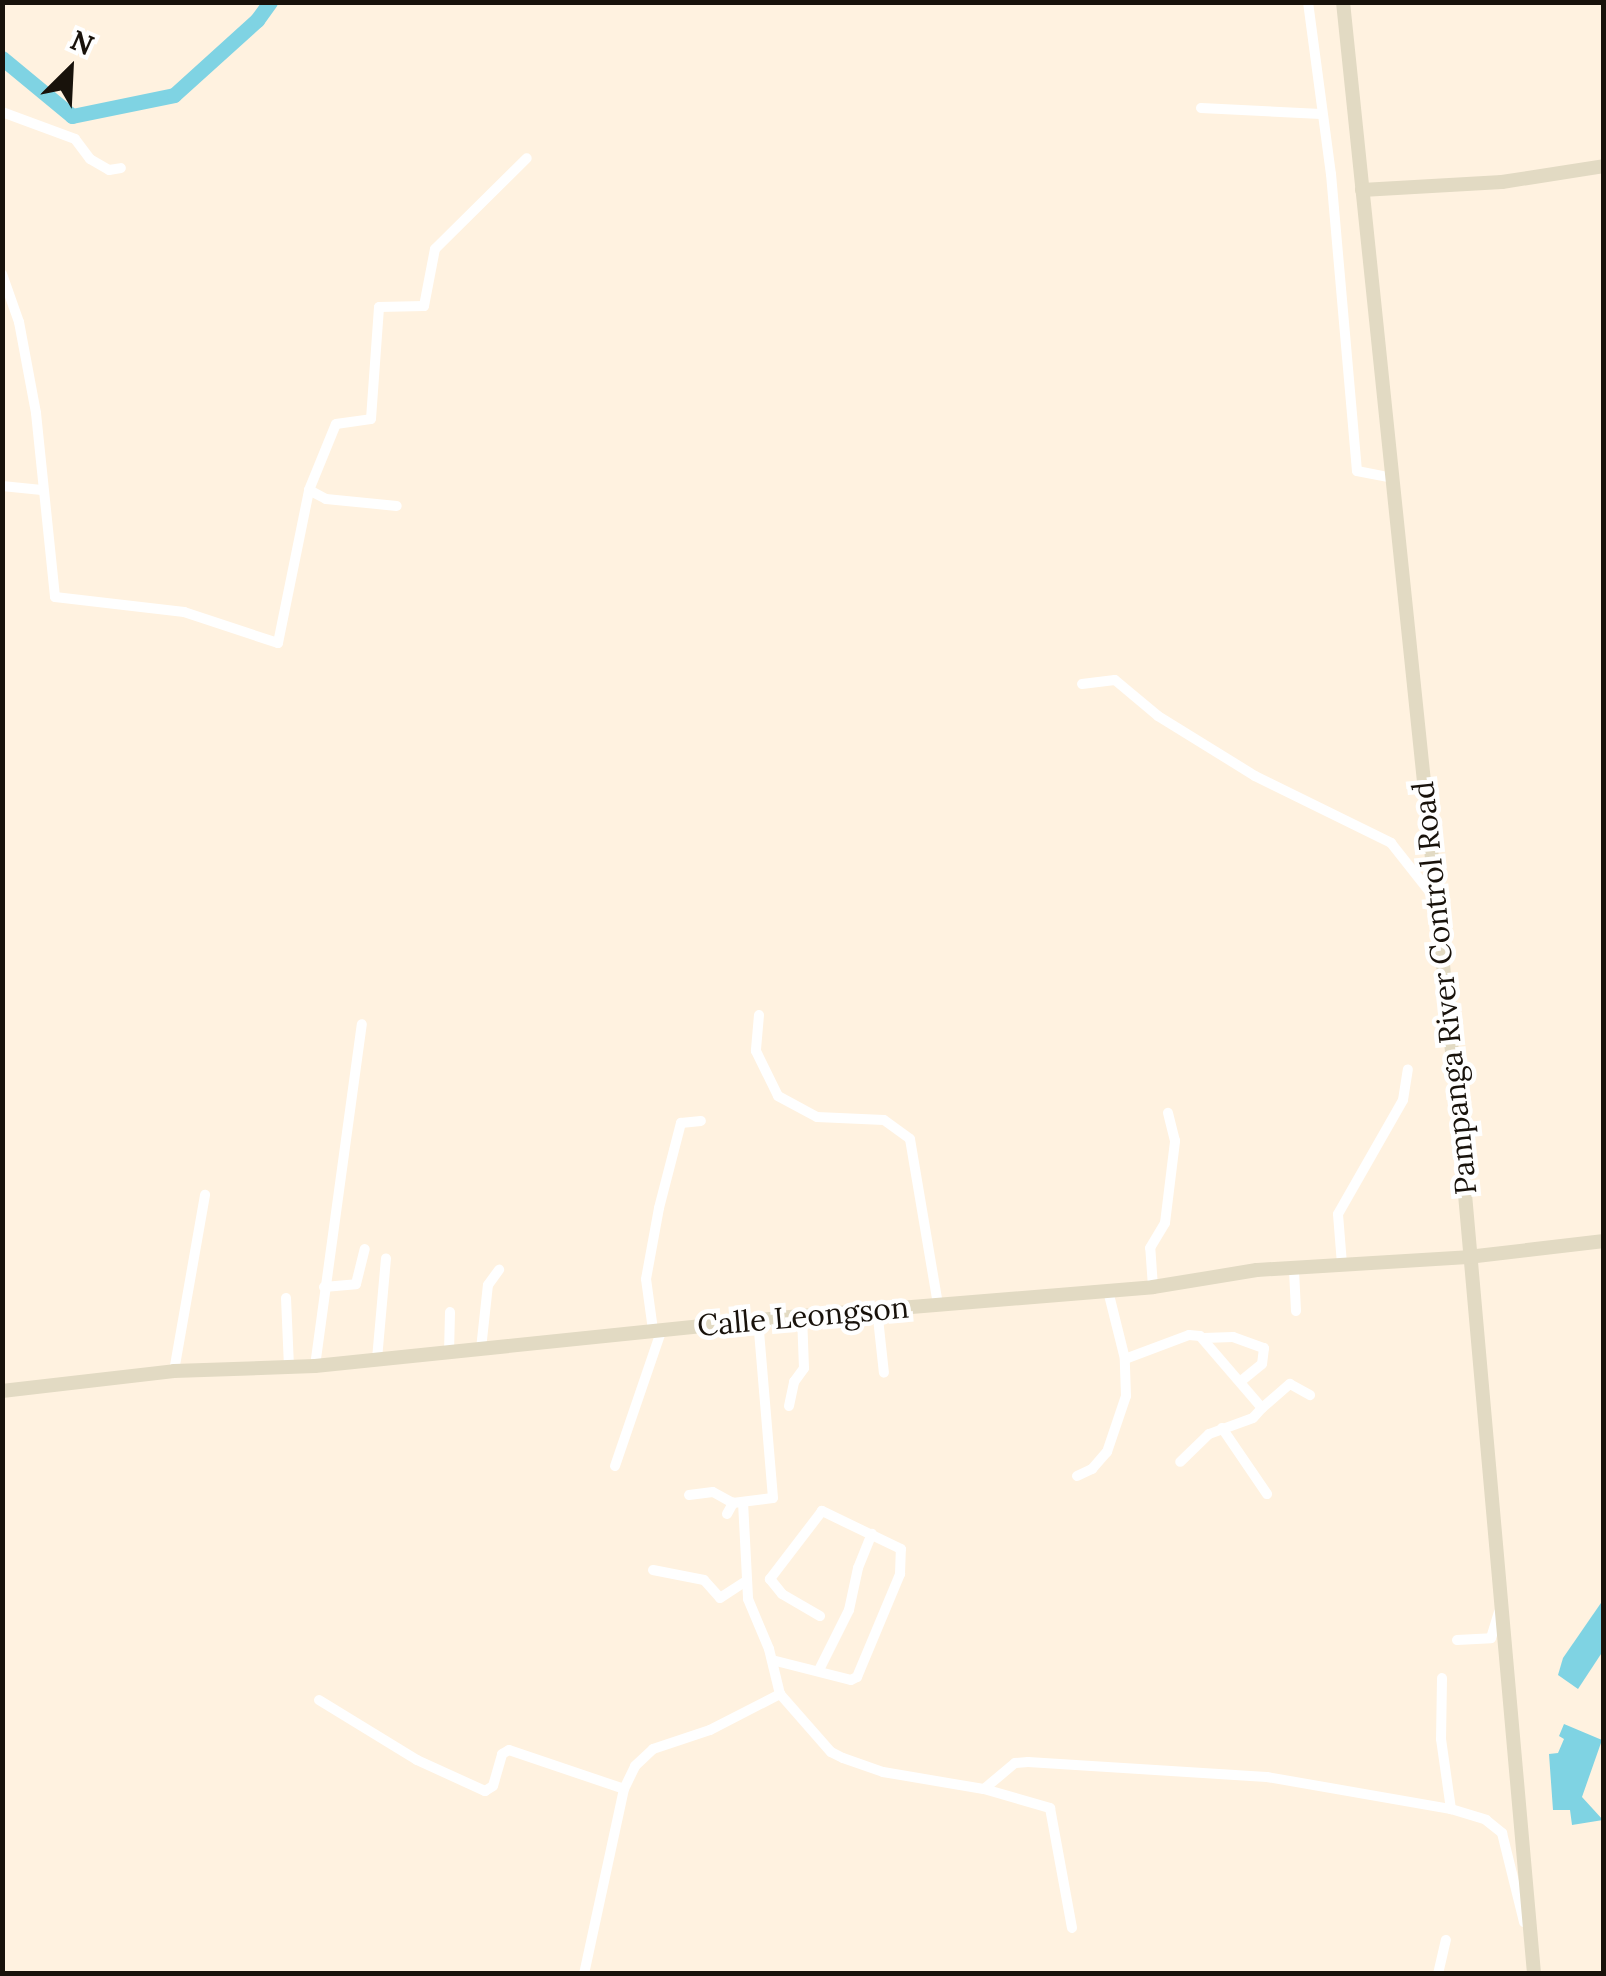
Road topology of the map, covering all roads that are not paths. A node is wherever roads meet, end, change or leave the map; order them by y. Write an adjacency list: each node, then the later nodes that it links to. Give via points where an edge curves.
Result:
1 (1308, 2): 5 (street)
2 (1344, 2): 9 (street, Pampanga River Control Road)
3 (1202, 108): 5 (street)
4 (2, 112): 8 (street, via 75,139 109,170)
5 (1321, 114): 11 (street, via 1358,471)
6 (526, 158): 14 (street, via 436,250 424,306 380,307 372,419 336,424)
7 (1604, 166): 9 (street, via 1502,182)
8 (121, 168)
9 (1362, 190): 11 (street, Pampanga River Control Road)
10 (2, 274): 13 (street, via 25,352)
11 (1392, 478): 17 (street, Pampanga River Control Road)
12 (2, 486): 13 (street)
13 (42, 490): 14 (street, via 55,597 184,612 272,644 282,636)
14 (310, 490): 15 (street, via 326,499)
15 (397, 506)
16 (1082, 684): 17 (street, via 1115,680 1158,716 1255,776 1391,843)
17 (1433, 896): 26 (street, Pampanga River Control Road)
18 (758, 1014): 35 (street, via 756,1051 778,1096 817,1117 884,1120 910,1139)
19 (362, 1024): 32 (street)
20 (1408, 1070): 28 (street, via 1403,1100 1338,1214)
21 (1168, 1113): 31 (street, via 1175,1141 1165,1224 1150,1248)
22 (702, 1121): 41 (street, via 685,1121 679,1129 652,1242 646,1278)
23 (205, 1195): 49 (street)
24 (1604, 1241): 26 (street, Calle Leongson)
25 (365, 1249): 32 (street, via 356,1284)
26 (1468, 1257): 28 (street, Calle Leongson); 68 (street, Pampanga River Control Road)
27 (386, 1258): 45 (street)
28 (1342, 1264): 30 (street, Calle Leongson)
29 (500, 1270): 43 (street, via 488,1285)
30 (1294, 1270): 31 (street, Calle Leongson); 37 (street)
31 (1153, 1286): 33 (street, Calle Leongson)
32 (324, 1287): 47 (street)
33 (1108, 1291): 35 (street, Calle Leongson); 46 (street)
34 (286, 1298): 48 (street)
35 (938, 1304): 36 (street, Calle Leongson)
36 (877, 1309): 39 (street, Calle Leongson); 50 (street)
37 (1296, 1311)
38 (450, 1312): 44 (street)
39 (802, 1316): 40 (street, Calle Leongson); 54 (street, via 804,1368)
40 (758, 1320): 41 (street, Calle Leongson); 62 (street, via 774,1498)
41 (658, 1330): 43 (street, Calle Leongson); 58 (street)
42 (1204, 1338): 46 (street, via 1188,1335); 51 (street); 51 (street, via 1234,1337 1264,1348 1262,1364)
43 (481, 1349): 44 (street, Calle Leongson)
44 (449, 1353): 45 (street, Calle Leongson)
45 (377, 1359): 47 (street, Calle Leongson)
46 (1125, 1359): 59 (street, via 1126,1396 1112,1444)
47 (315, 1366): 48 (street, Calle Leongson)
48 (289, 1367): 49 (street, Calle Leongson)
49 (174, 1371): 52 (street, Calle Leongson)
50 (884, 1372)
51 (1240, 1380): 55 (street)
52 (2, 1392)
53 (1310, 1395): 55 (street, via 1290,1384)
54 (788, 1406)
55 (1262, 1408): 56 (street)
56 (1222, 1428): 57 (street); 60 (street)
57 (1180, 1462)
58 (615, 1466)
59 (1077, 1476)
60 (1267, 1494)
61 (689, 1495): 62 (street, via 714,1492)
62 (738, 1502): 63 (street); 67 (street)
63 (726, 1514)
64 (872, 1534): 66 (street, via 822,1511 772,1573); 72 (street, via 849,1610); 72 (street, via 901,1549 900,1574 857,1677)
65 (653, 1570): 67 (street, via 704,1580 720,1598)
66 (771, 1584): 67 (street); 69 (street)
67 (746, 1586): 71 (street)
68 (1504, 1609): 70 (street, via 1491,1638); 81 (street, Pampanga River Control Road)
69 (820, 1616)
70 (1458, 1640)
71 (772, 1660): 72 (street); 74 (street)
72 (819, 1670)
73 (1442, 1678): 78 (street, via 1440,1739)
74 (780, 1694): 76 (street, via 710,1730 652,1749); 77 (street, via 831,1752 883,1772)
75 (318, 1700): 76 (street, via 417,1760 485,1791 509,1750)
76 (624, 1789): 82 (street)
77 (984, 1789): 78 (street, via 1016,1763 1028,1762 1267,1777); 79 (street, via 1052,1810)
78 (1452, 1809): 81 (street, via 1502,1832)
79 (1072, 1928)
80 (1446, 1940): 83 (street)
81 (1530, 1942): 84 (street, Pampanga River Control Road)
82 (584, 1974)
83 (1438, 1974)
84 (1534, 1974)

